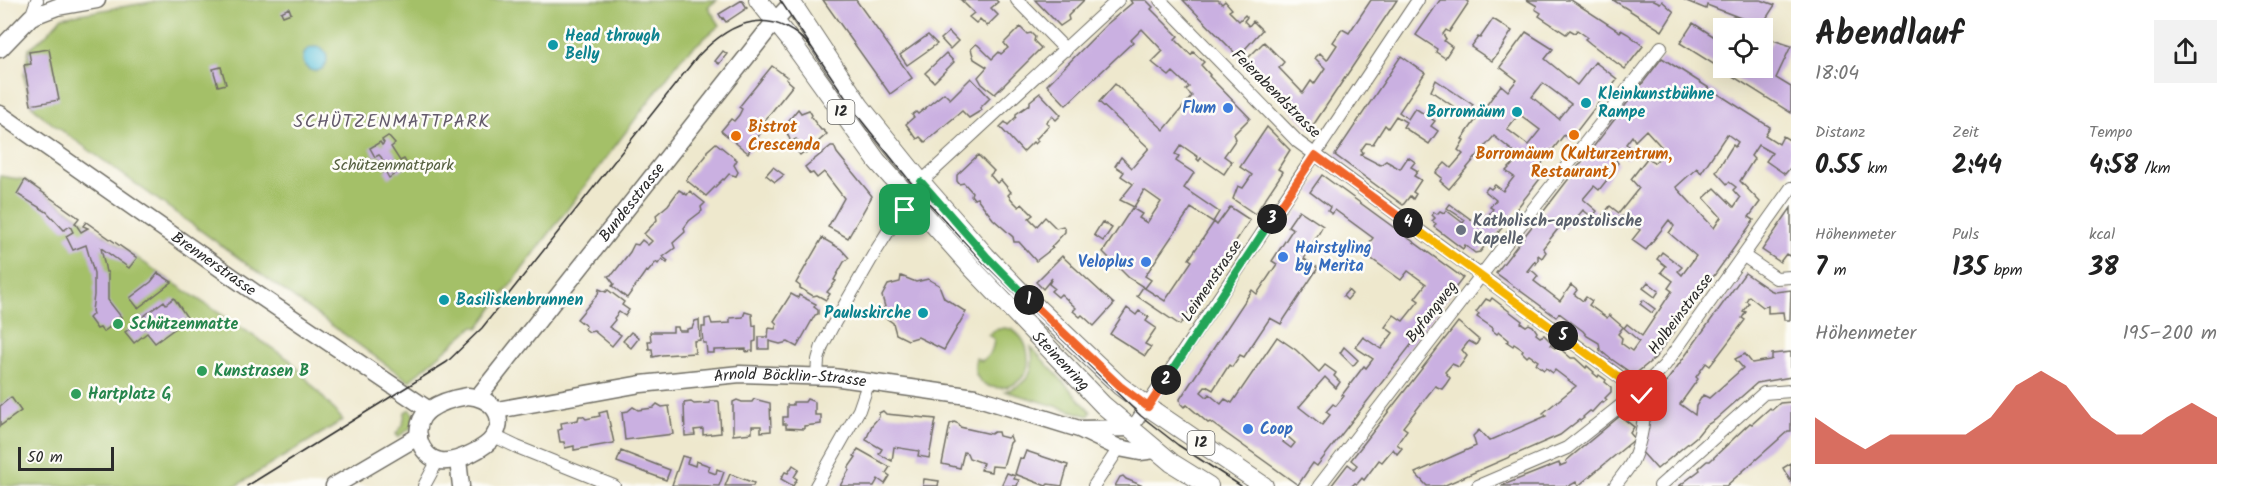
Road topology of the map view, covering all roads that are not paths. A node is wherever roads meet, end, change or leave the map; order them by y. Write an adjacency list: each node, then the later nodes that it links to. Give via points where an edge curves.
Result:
1 (36, 0): 9 (street)
2 (97, 0): 9 (street, via 57,7)
3 (758, 0): 8 (main road, 12)
4 (1017, 0): 12 (street)
5 (1118, 0): 12 (street)
6 (1160, 0): 14 (street, Feierabendstrasse)
7 (1418, 0): 14 (street, Leimenstrasse)
8 (787, 6): 15 (main road, Steinenring / 12); 17 (main road, Steinenring / 12, via 877,161); 25 (street, Bundesstrasse)
9 (31, 17): 11 (street)
10 (1661, 47): 19 (street, Byfangweg)
11 (0, 49)
12 (1066, 50): 15 (street)
13 (0, 114): 27 (street, Brennerstrasse)
14 (1315, 155): 19 (street, Feierabendstrasse); 26 (street, Leimenstrasse)
15 (921, 182): 17 (street); 26 (main road, Steinenring / 12, via 1026,297 1120,386)
16 (1791, 188): 18 (street, Holbeinstrasse)
17 (912, 201): 21 (street, via 889,230 832,327 822,346); 29 (main road, Steinenring / 12, via 1098,400)
18 (1744, 256): 20 (street, via 1776,278); 23 (street, Holbeinstrasse, via 1665,364)
19 (1481, 276): 23 (street, Feierabendstrasse); 45 (street, Byfangweg)
20 (1791, 277)
21 (817, 376): 22 (street, Arnold Böcklin-Strasse); 28 (street, Arnold Böcklin-Strasse, via 740,374 652,383)
22 (868, 381): 30 (street, Arnold Böcklin-Strasse, via 975,397); 41 (street, via 859,410)
23 (1638, 391): 46 (street, Holbeinstrasse, via 1567,448); 47 (street, via 1643,409 1638,440 1631,462)
24 (1791, 391): 48 (street, via 1764,393)
25 (478, 397): 27 (street, via 458,398); 28 (street)
26 (1148, 407): 29 (street, Leimenstrasse); 44 (main road, Steinenring / 12)
27 (429, 410): 31 (street, via 421,421)
28 (497, 410): 32 (street)
29 (1132, 428): 30 (street, Arnold Böcklin-Strasse); 34 (main road, Steinenring / 12)
30 (1079, 429): 33 (street, Arnold Böcklin-Strasse)
31 (419, 436): 35 (street, via 424,451); 37 (street)
32 (494, 436): 36 (street); 40 (street)
33 (1119, 448): 34 (street, Arnold Böcklin-Strasse); 42 (street)
34 (1155, 450): 43 (main road, Steinenring / 12)
35 (438, 460): 36 (street); 38 (street)
36 (458, 460): 39 (street)
37 (334, 486)
38 (424, 486)
39 (461, 486)
40 (614, 486)
41 (816, 486)
42 (1094, 486)
43 (1209, 486)
44 (1264, 486)
45 (1319, 486)
46 (1478, 486)
47 (1615, 486)
48 (1660, 486)

